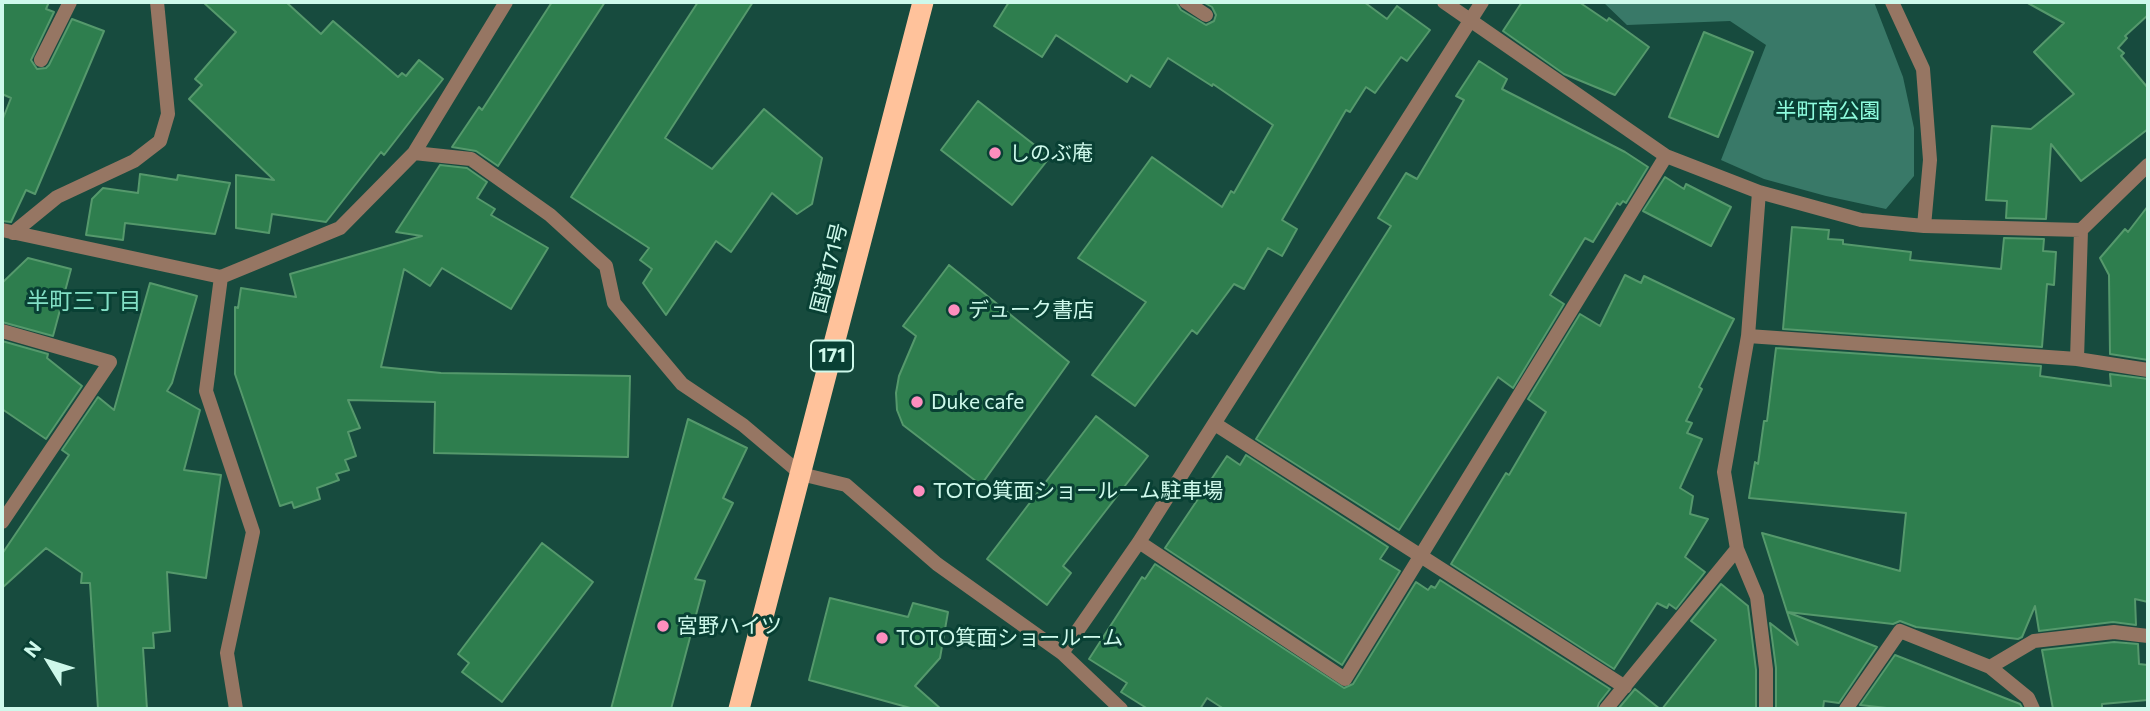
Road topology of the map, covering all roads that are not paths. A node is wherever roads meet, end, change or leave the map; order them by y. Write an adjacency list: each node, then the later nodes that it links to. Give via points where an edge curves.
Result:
1 (70, 2): 11 (street)
2 (157, 2): 18 (street, via 169,114 160,141 134,161 57,197)
3 (506, 2): 12 (street)
4 (923, 2): 25 (highway, 国道171号 / 171)
5 (1186, 2): 9 (street)
6 (1444, 2): 10 (street)
7 (1482, 2): 10 (street)
8 (1892, 2): 16 (street, via 1923,69 1930,160)
9 (1206, 15)
10 (1471, 20): 13 (street); 24 (street)
11 (41, 60)
12 (414, 153): 19 (street, via 340,228); 25 (street, via 471,159 550,215 606,266 614,303 682,384 743,425)
13 (1666, 156): 15 (street); 29 (street)
14 (2148, 165): 17 (street)
15 (1759, 192): 16 (street, via 1861,220); 21 (street)
16 (1924, 226): 17 (street)
17 (2081, 230): 22 (street)
18 (7, 232): 19 (street)
19 (221, 277): 34 (street, via 206,391 253,533 228,653)
20 (2, 331): 26 (street, via 110,362)
21 (1748, 336): 22 (street); 28 (street, via 1724,472)
22 (2077, 359): 23 (street)
23 (2148, 370)
24 (1215, 424): 27 (street); 29 (street)
25 (802, 474): 31 (street, via 846,485 937,564); 35 (highway, 国道171号 / 171)
26 (2, 522)
27 (1139, 542): 29 (street, via 1345,679); 31 (street)
28 (1737, 549): 33 (street); 38 (street, via 1757,597)
29 (1421, 558): 33 (street)
30 (2148, 636): 32 (street, via 2114,632 2034,641)
31 (1062, 653): 36 (street)
32 (1990, 667): 39 (street, via 1900,631); 40 (street, via 2028,698)
33 (1625, 687): 37 (street)
34 (236, 709)
35 (739, 709)
36 (1121, 709)
37 (1606, 709)
38 (1766, 709)
39 (1846, 709)
40 (2033, 709)

